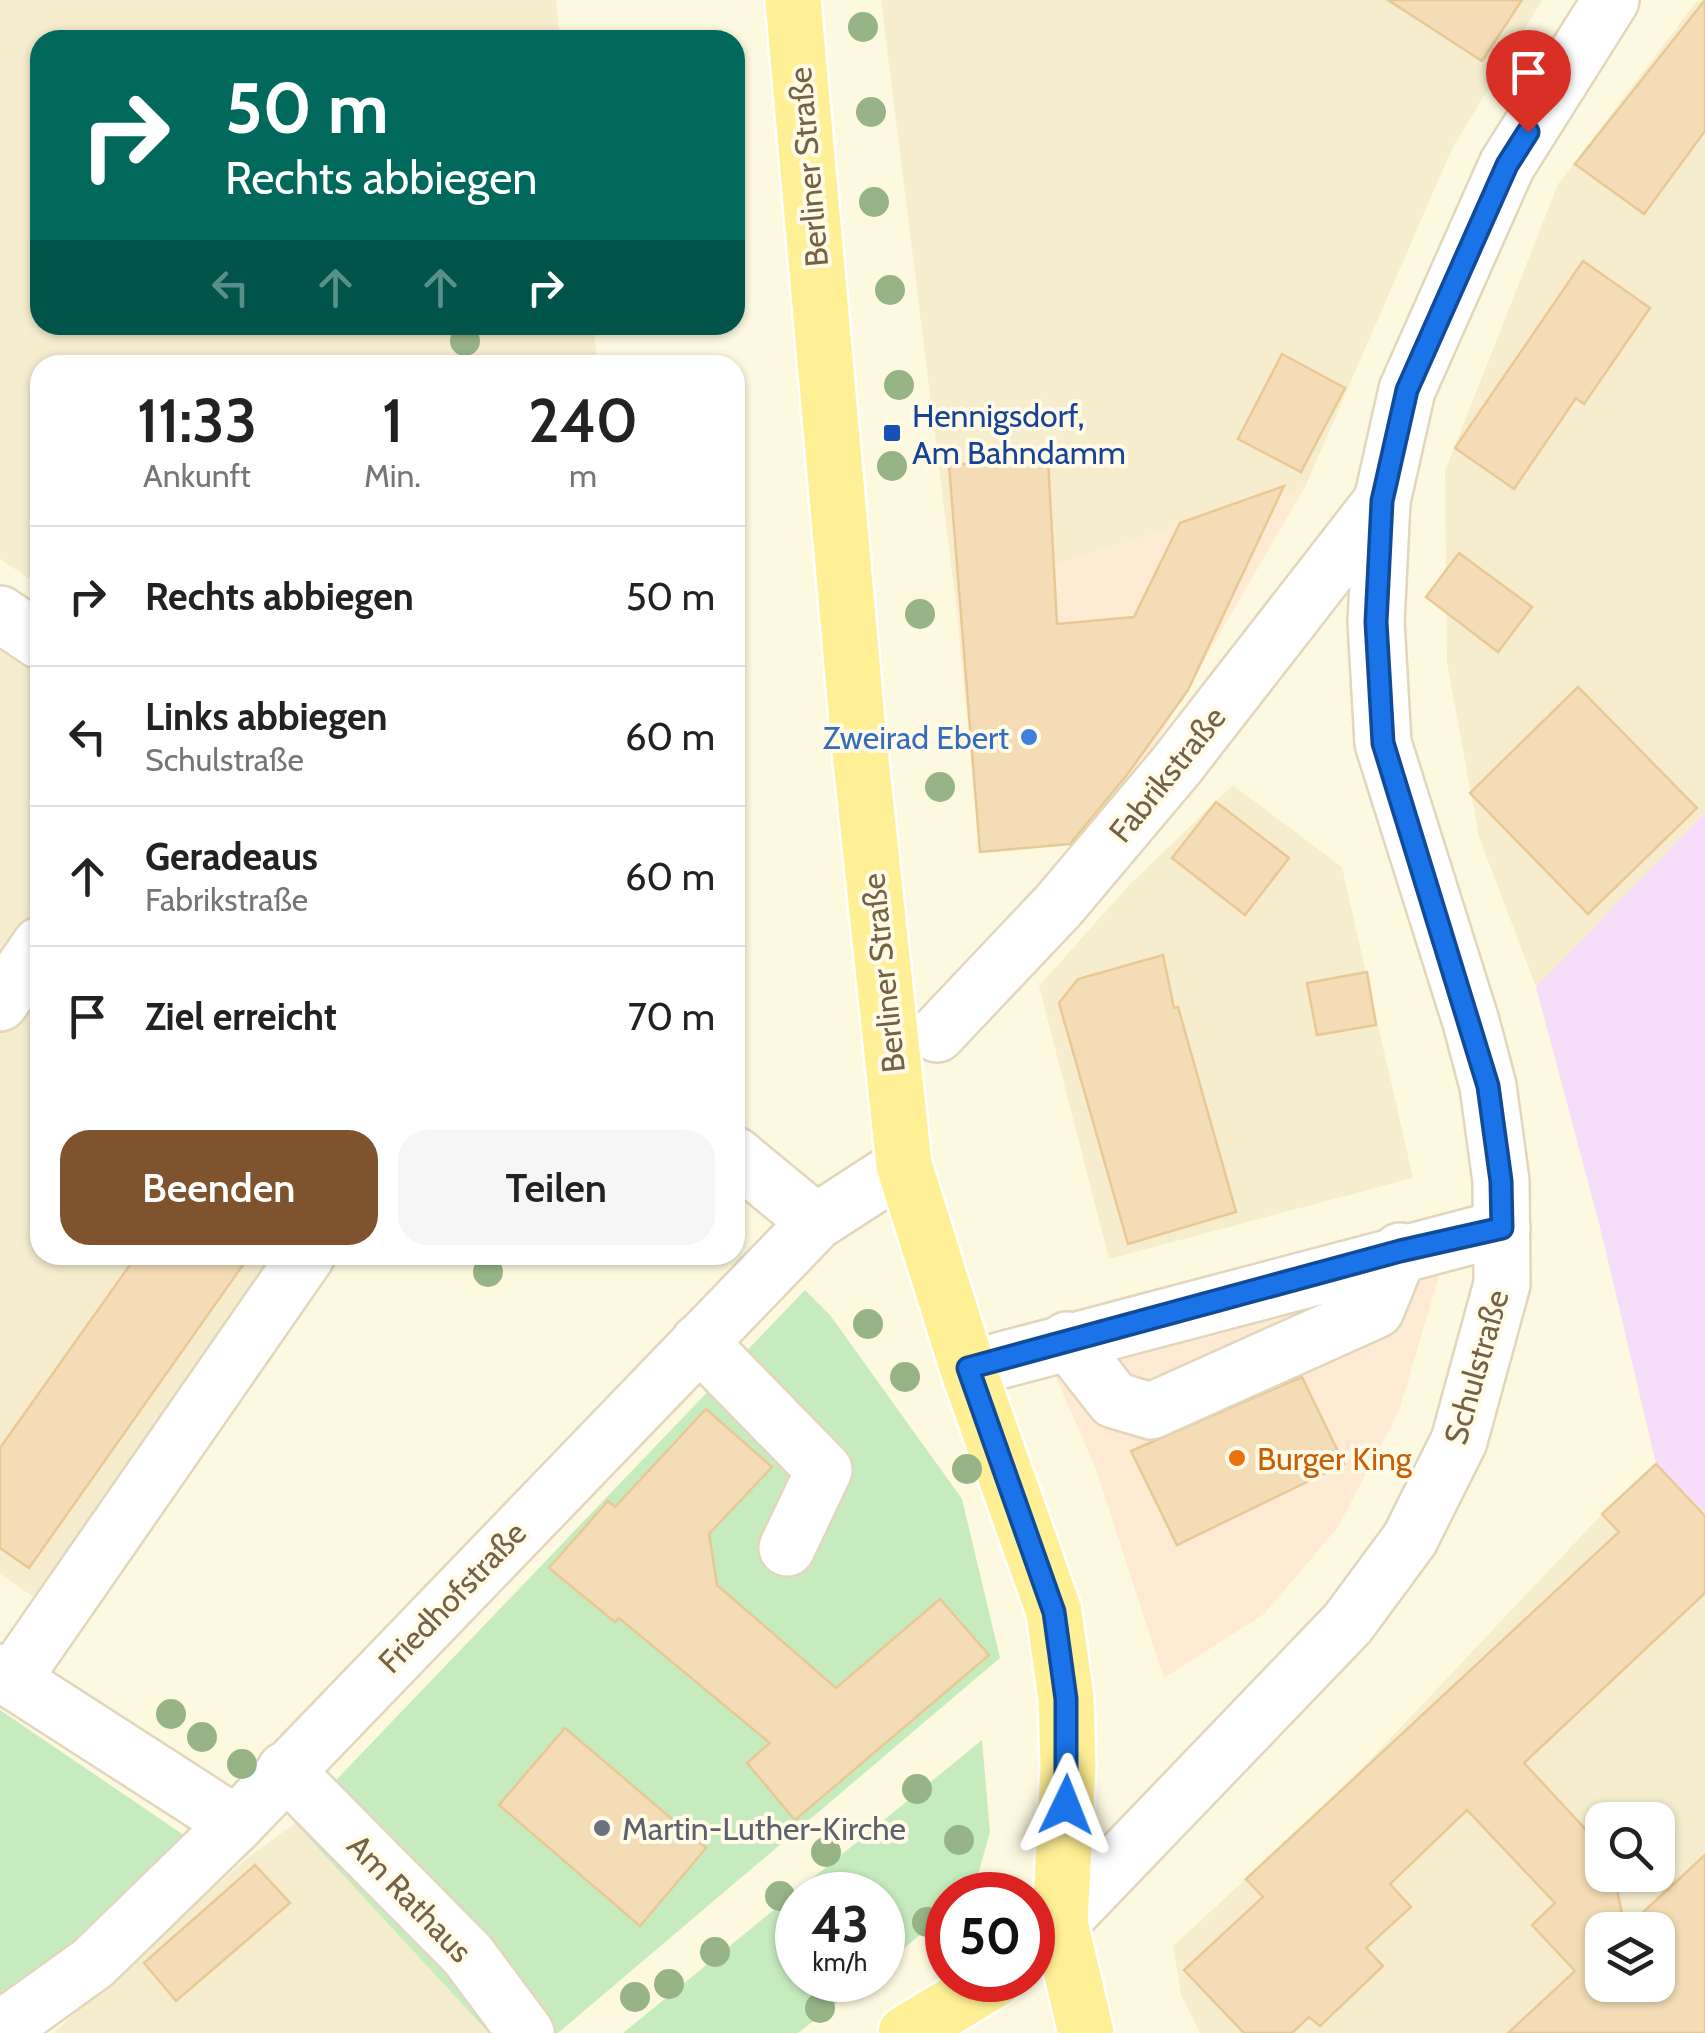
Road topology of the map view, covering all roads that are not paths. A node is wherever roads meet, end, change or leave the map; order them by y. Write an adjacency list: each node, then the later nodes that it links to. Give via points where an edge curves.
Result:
1 (793, 0): 11 (main road, Berliner Straße)
2 (1611, 0): 3 (street, Fabrikstraße, via 1507,165 1407,390)
3 (1382, 501): 6 (street, Fabrikstraße, via 1376,622); 9 (street, Fabrikstraße, via 1176,766 1059,905)
4 (0, 614): 5 (street)
5 (30, 635)
6 (1383, 743): 13 (street, Schulstraße, via 1488,1086)
7 (30, 960): 8 (street)
8 (0, 1003)
9 (937, 1034)
10 (745, 1163): 12 (street)
11 (904, 1165): 12 (street, Friedhofstraße); 18 (main road, Berliner Straße)
12 (816, 1222): 17 (street, Friedhofstraße)
13 (1502, 1228): 14 (street); 24 (street, Schulstraße, via 1502,1284 1459,1441 1410,1539 1348,1623 1274,1704)
14 (1400, 1251): 16 (street); 16 (street, via 1376,1310 1151,1411 1114,1400)
15 (301, 1265): 20 (street)
16 (1067, 1340): 18 (street)
17 (699, 1342): 19 (street, via 824,1470); 21 (street, Friedhofstraße)
18 (968, 1368): 23 (main road, Berliner Straße, via 1054,1612 1068,1766)
19 (787, 1548)
20 (6, 1676): 22 (street)
21 (285, 1770): 22 (street, Friedhofstraße); 28 (street, Am Rathaus, via 468,1955)
22 (236, 1824): 27 (street, Friedhofstraße, via 93,1963)
23 (1054, 1872)
24 (1055, 1927)
25 (1055, 1958): 30 (main road, Berliner Straße)
26 (957, 2002): 29 (main road)
27 (0, 2030)
28 (526, 2033)
29 (906, 2033)
30 (1086, 2033)

